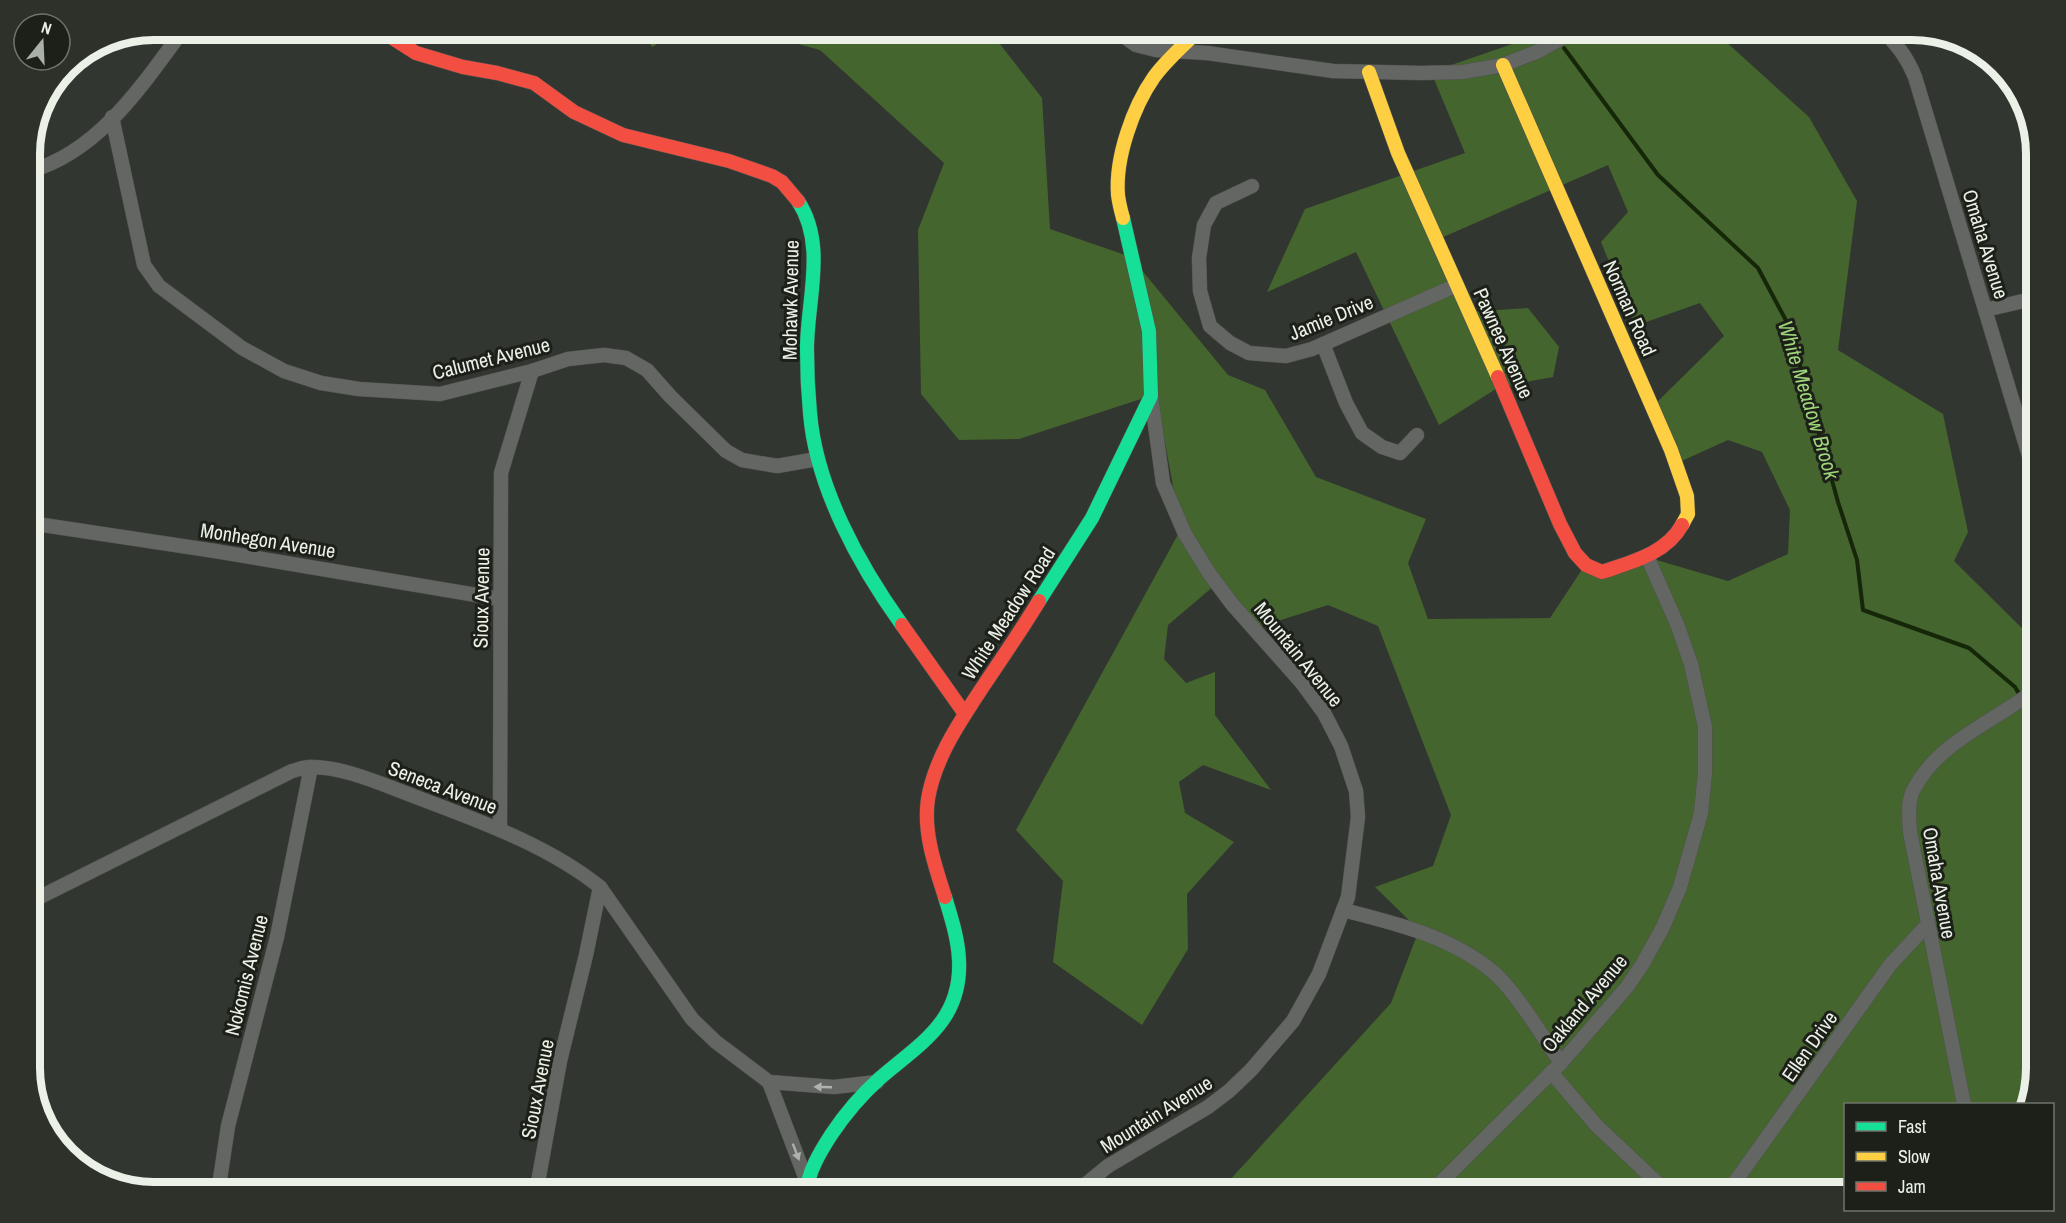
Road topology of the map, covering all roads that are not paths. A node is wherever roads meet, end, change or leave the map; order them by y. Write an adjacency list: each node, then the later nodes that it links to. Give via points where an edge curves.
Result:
1 (1129, 40): 7 (street, via 1146,48)
2 (1190, 40): 7 (street, White Meadow Road)
3 (1558, 40): 8 (street)
4 (1893, 40): 15 (street, Omaha Avenue, via 1907,57 1915,77)
5 (175, 41): 10 (street)
6 (395, 41): 21 (street, Mohawk Avenue, via 416,53 534,83 574,112 623,135 729,161 782,182 800,202 812,233 807,348 810,414)
7 (1179, 51): 9 (street); 18 (street, White Meadow Road, via 1149,84 1134,113 1118,175 1118,196 1149,331)
8 (1503, 65): 9 (street, via 1463,72); 23 (street, Norman Road, via 1671,450 1687,496 1688,514 1675,537)
9 (1369, 72): 13 (street, Pawnee Avenue, via 1398,153)
10 (112, 117): 11 (street, via 79,148); 17 (street, Calumet Avenue, via 144,265 159,286 242,348 284,371 321,383 359,389 440,394)
11 (41, 167)
12 (1252, 186): 16 (street, Jamie Drive, via 1216,203 1204,225 1200,291 1210,326 1249,354 1286,356)
13 (1457, 285): 16 (street, Jamie Drive); 23 (street, Pawnee Avenue, via 1575,553 1586,565 1602,572)
14 (2025, 301): 15 (street)
15 (1986, 312): 20 (street, Omaha Avenue)
16 (1323, 344): 19 (street, via 1362,433 1382,447 1400,453)
17 (532, 371): 21 (street, Calumet Avenue, via 568,359 626,357 647,370 726,451 741,460 777,466); 24 (street, Sioux Avenue, via 501,473)
18 (1151, 396): 26 (street, White Meadow Road, via 1092,518); 31 (street, Mountain Avenue, via 1163,483 1185,534 1227,596 1302,683 1341,746 1356,791 1358,817)
19 (1417, 435)
20 (2025, 443)
21 (818, 459): 26 (street, Mohawk Avenue, via 853,549)
22 (41, 525): 24 (street, Monhegon Avenue)
23 (1647, 556): 33 (street, Oakland Avenue, via 1691,664 1705,727 1701,813 1680,887 1642,965)
24 (500, 599): 28 (street, Sioux Avenue)
25 (2026, 697): 32 (street, Omaha Avenue, via 1969,733 1935,761 1913,788 1910,832)
26 (965, 714): 35 (street, White Meadow Road, via 945,750 928,799 927,823 933,859 954,928 958,981 943,1021 931,1036)
27 (311, 767): 28 (street, Seneca Avenue, via 372,780); 30 (street, Seneca Avenue, via 292,771 251,790); 37 (street, Nokomis Avenue, via 277,937 228,1126)
28 (500, 830): 29 (street, Seneca Avenue, via 529,842)
29 (600, 887): 34 (street, Seneca Avenue, via 692,1019); 38 (street, Sioux Avenue, via 560,1061)
30 (41, 896)
31 (1343, 910): 33 (street, via 1436,939 1484,965 1510,990); 41 (street, Mountain Avenue, via 1319,974 1293,1021 1251,1070 1208,1107 1108,1166)
32 (1927, 925): 36 (street, Omaha Avenue); 44 (street, Ellen Drive, via 1884,973)
33 (1556, 1067): 42 (street, Oakland Avenue); 43 (street, via 1596,1125)
34 (769, 1082): 35 (street, one-way to 34, via 834,1087); 39 (street, one-way to 39)
35 (877, 1082): 40 (street, White Meadow Road, via 829,1137)
36 (1964, 1103)
37 (220, 1182)
38 (538, 1182)
39 (805, 1182)
40 (809, 1182)
41 (1088, 1182)
42 (1441, 1182)
43 (1656, 1182)
44 (1735, 1182)

